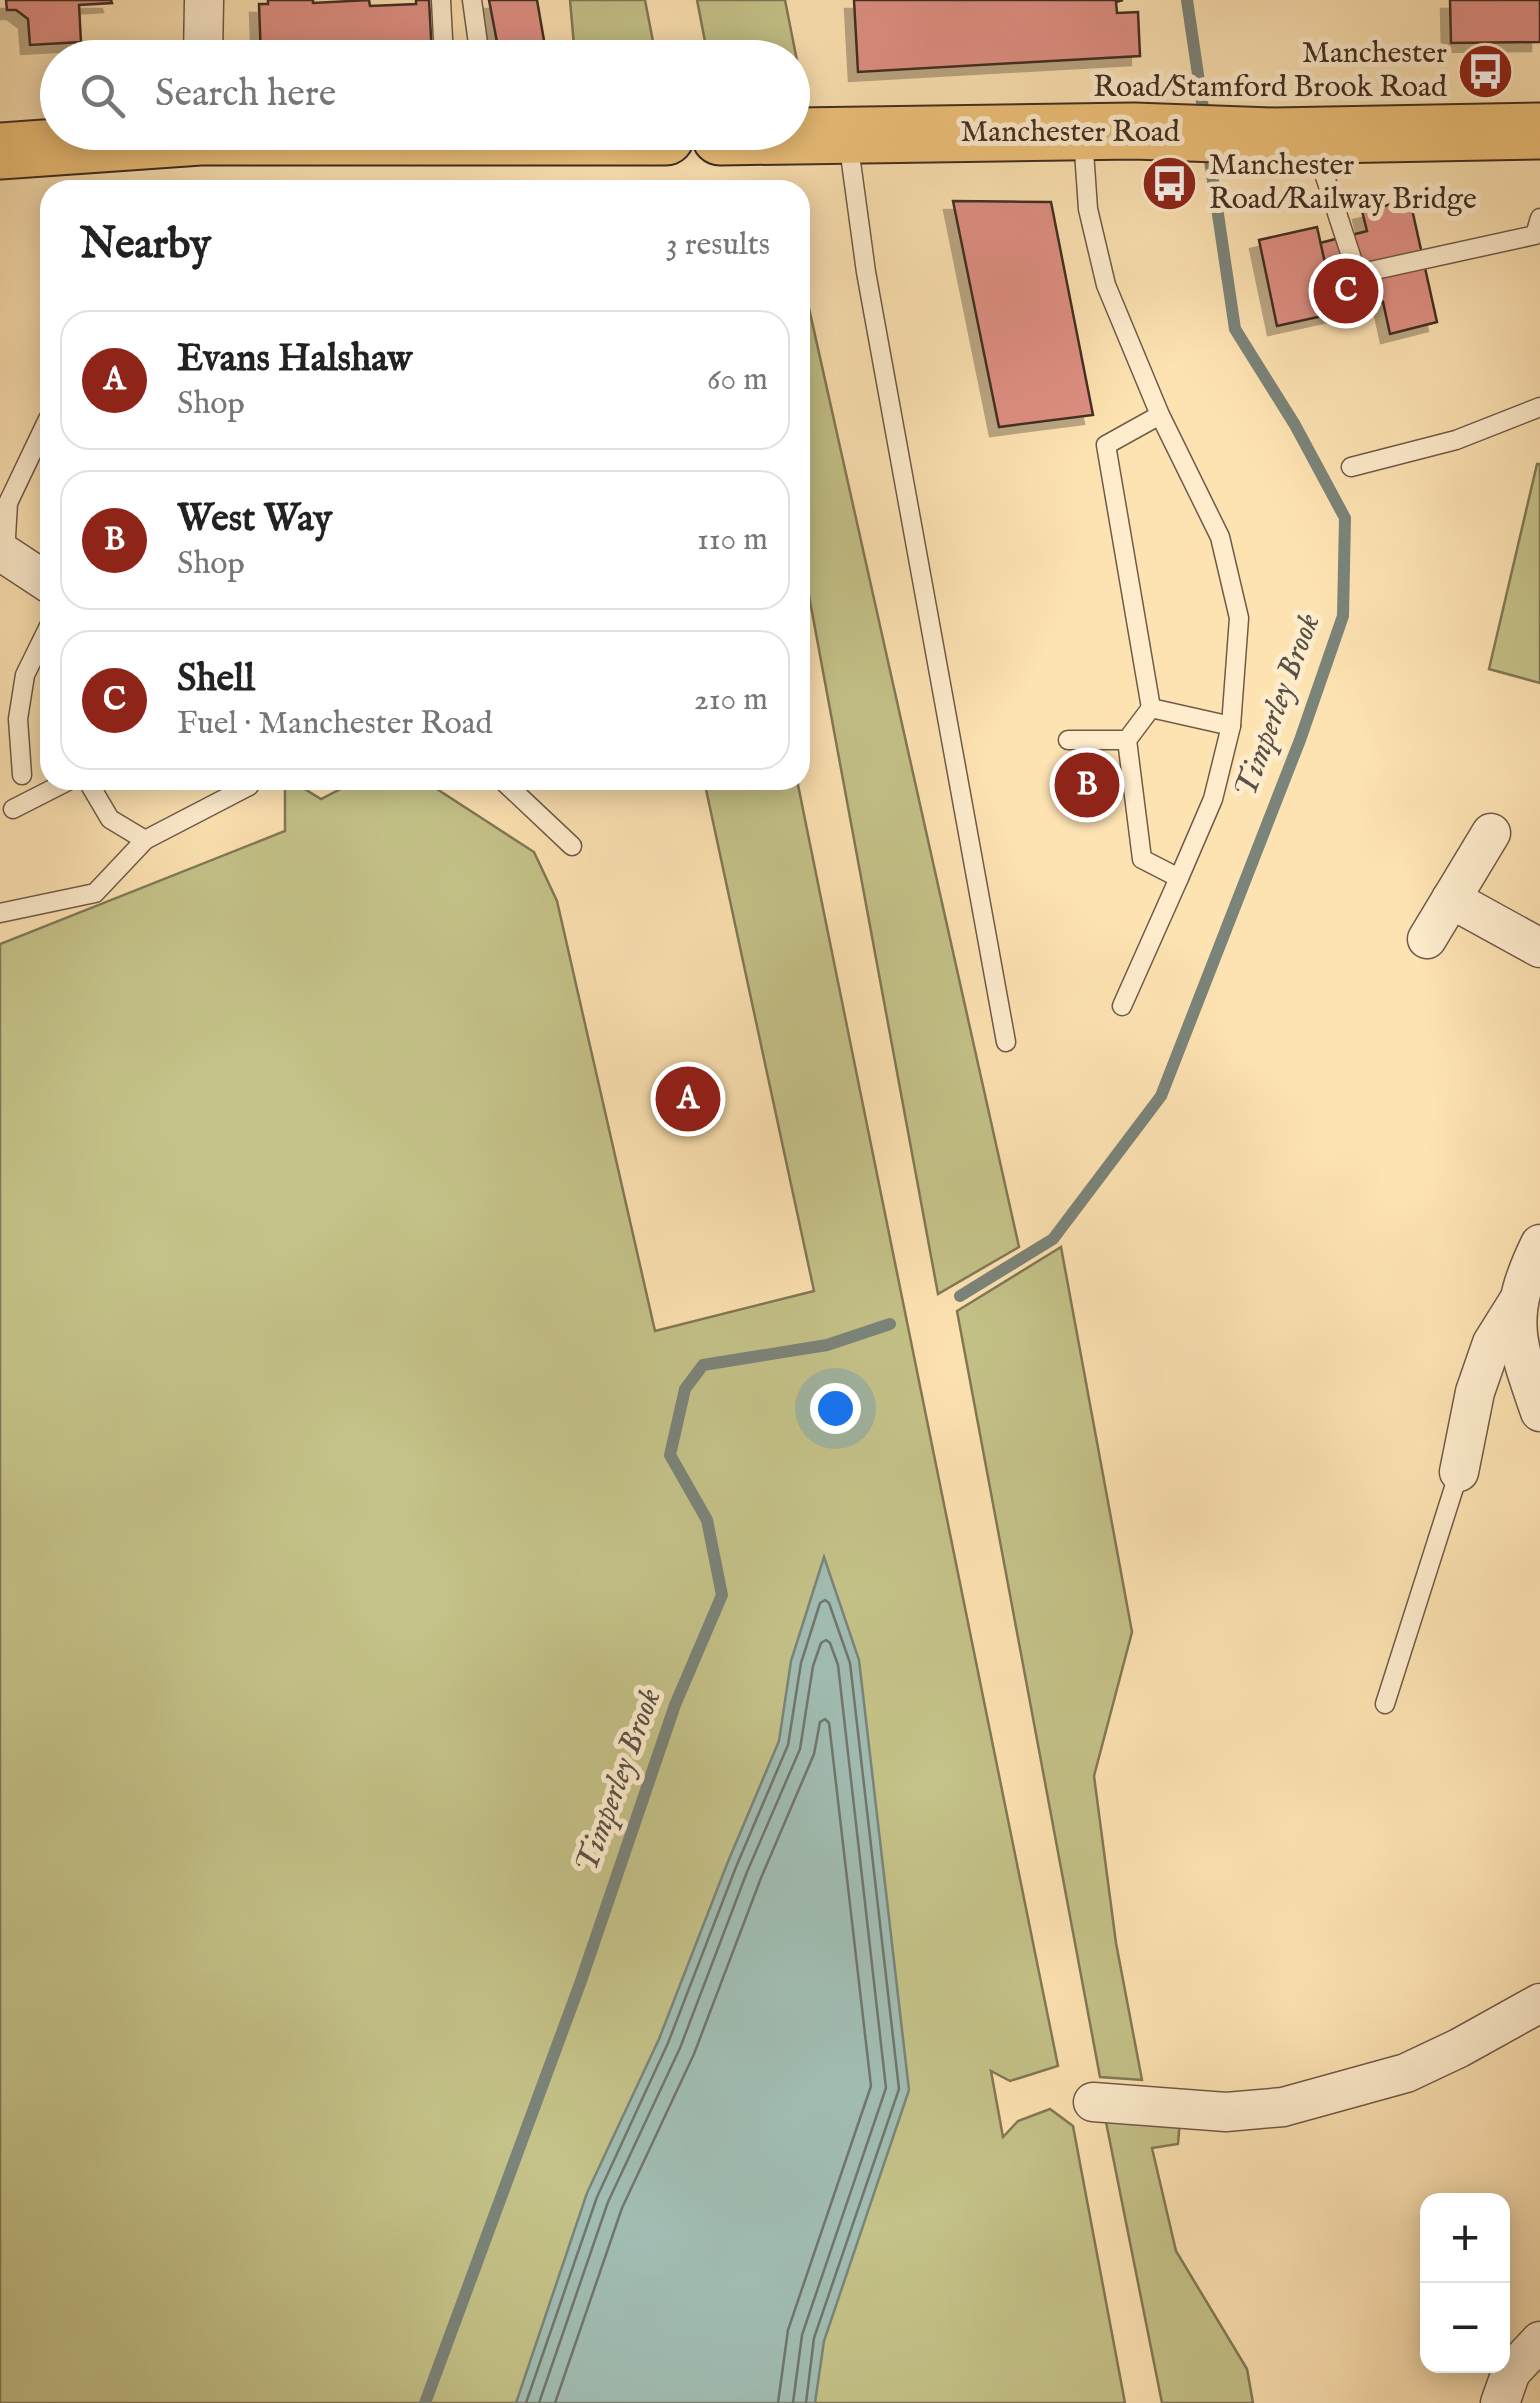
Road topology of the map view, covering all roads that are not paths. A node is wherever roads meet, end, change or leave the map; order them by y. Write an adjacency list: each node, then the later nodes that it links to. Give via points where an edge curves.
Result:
1 (204, 0): 4 (street)
2 (441, 0): 5 (lane)
3 (472, 0): 6 (lane)
4 (203, 40)
5 (443, 40)
6 (478, 40)
7 (1108, 131): 9 (highway, Manchester Road); 11 (highway, Manchester Road); 16 (lane, via 1088,209 1106,285)
8 (1540, 131): 11 (highway, Manchester Road)
9 (847, 134): 10 (highway, Manchester Road); 41 (lane, via 866,272)
10 (810, 135)
11 (1293, 135): 14 (lane, via 1358,274 1535,234)
12 (40, 148): 13 (highway)
13 (0, 151)
14 (1540, 218)
15 (1540, 408): 18 (lane, via 1456,440)
16 (1160, 415): 22 (lane, via 1106,445); 23 (lane, via 1220,538 1239,618)
17 (40, 436): 19 (lane, via 8,503)
18 (1350, 467)
19 (2, 553): 20 (street)
20 (40, 578)
21 (40, 645): 26 (lane, via 25,676 18,719)
22 (1151, 708): 23 (lane); 25 (lane)
23 (1231, 726): 35 (lane, via 1213,799)
24 (1068, 740): 25 (lane)
25 (1127, 740): 35 (lane, via 1142,860)
26 (22, 775)
27 (50, 790): 31 (lane)
28 (94, 790): 33 (lane, via 110,819)
29 (241, 790): 33 (lane)
30 (513, 790): 34 (lane)
31 (13, 809)
32 (1491, 833): 36 (street)
33 (145, 840): 37 (lane, via 95,893)
34 (572, 846)
35 (1179, 878): 40 (lane)
36 (1451, 900): 38 (street); 39 (street)
37 (0, 913)
38 (1428, 939)
39 (1540, 948)
40 (1122, 1006)
41 (1006, 1042)
42 (1540, 1244): 43 (street)
43 (1517, 1303): 44 (street, via 1524,1368); 45 (street, via 1492,1343 1475,1392)
44 (1540, 1412)
45 (1459, 1472): 46 (lane)
46 (1385, 1704)
47 (1540, 2003): 48 (street, via 1406,2073 1283,2106 1226,2112)
48 (1093, 2102)
49 (1540, 2341): 50 (street, via 1512,2372)
50 (1500, 2403)

